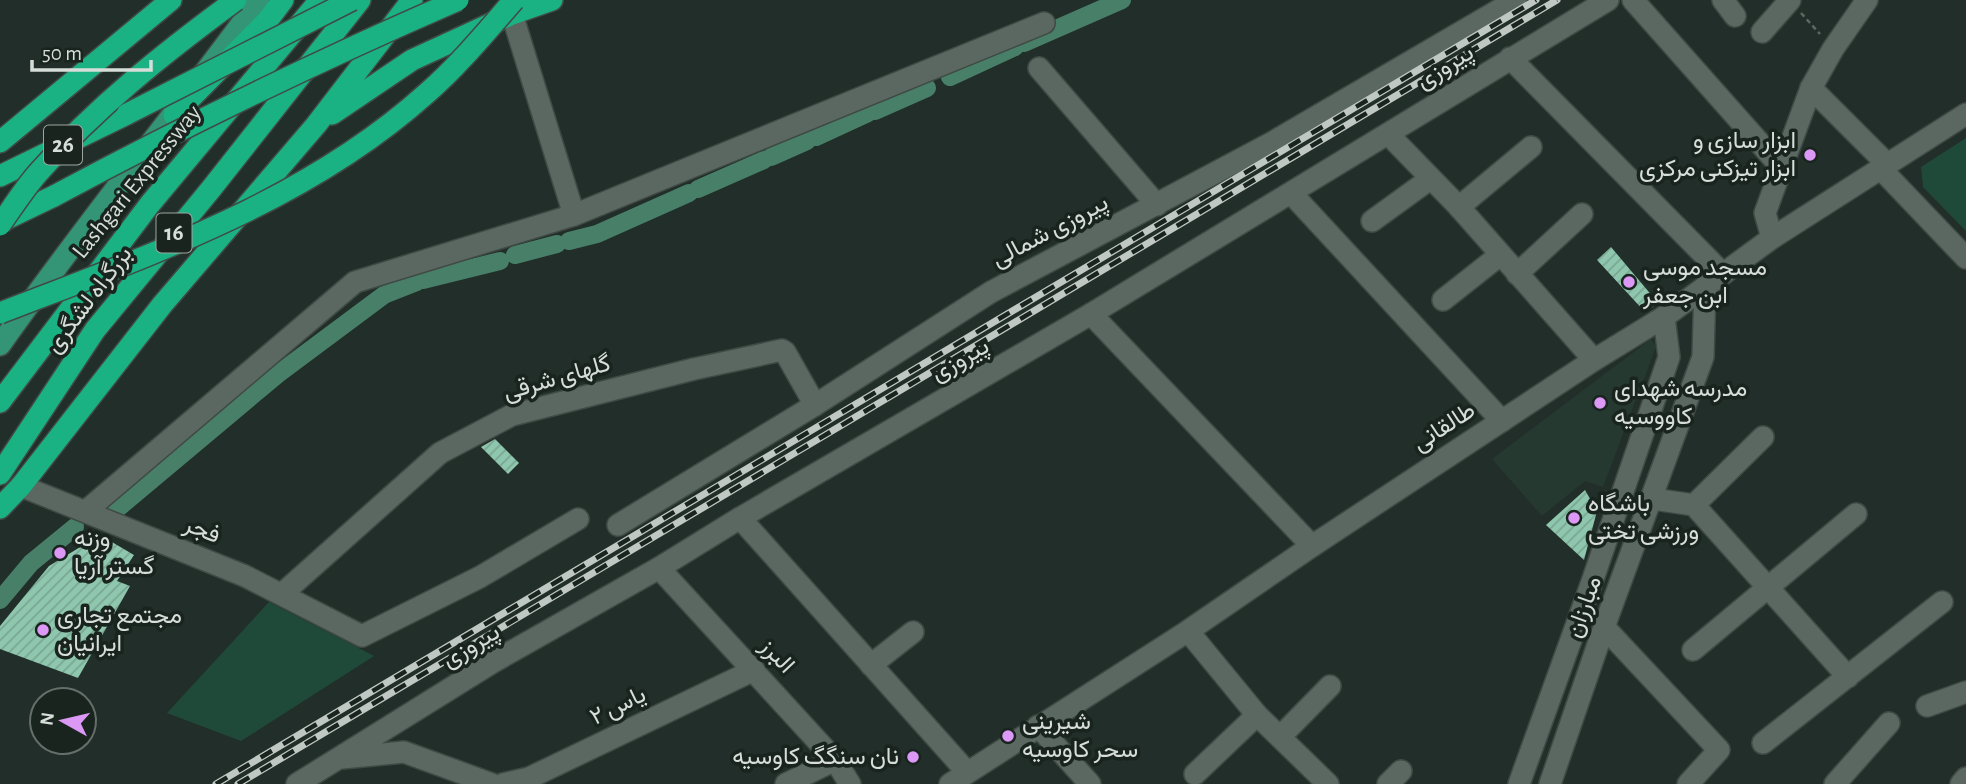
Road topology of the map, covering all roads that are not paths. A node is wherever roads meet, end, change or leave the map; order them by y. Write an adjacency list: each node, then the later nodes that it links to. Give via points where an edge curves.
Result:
1 (171, 0): 26 (highway)
2 (236, 0): 38 (highway, bridge, via 79,128)
3 (260, 0): 23 (main road)
4 (283, 0): 23 (highway)
5 (320, 0): 53 (highway, Lashgari Expressway / 16, via 150,204)
6 (352, 0): 30 (highway, 26, bridge)
7 (360, 0): 57 (highway, بزرگراه لشگری / 16, via 95,330)
8 (412, 0): 24 (highway)
9 (458, 0): 38 (highway, 26, bridge, via 341,51)
10 (552, 0): 16 (highway)
11 (1516, 0): 33 (street, پیروزی شمالی)
12 (1608, 0): 19 (street, پیروزی)
13 (1633, 0): 28 (street)
14 (1790, 0): 18 (street)
15 (1867, 0): 21 (street)
16 (513, 7): 24 (highway, via 412,60); 36 (street); 46 (highway, bridge, via 427,93 375,135 272,200)
17 (1044, 23): 36 (street)
18 (1762, 32)
19 (1510, 58): 25 (street, پیروزی); 43 (street)
20 (1039, 68): 33 (street)
21 (1811, 88): 28 (street); 29 (street)
22 (1966, 114): 29 (street, طالقانی)
23 (174, 115): 49 (main road)
24 (316, 125): 58 (highway, via 162,305)
25 (1388, 134): 31 (street); 32 (street, پیروزی)
26 (0, 142)
27 (1531, 147): 34 (street)
28 (1781, 167): 39 (street, via 1765,213)
29 (1884, 167): 39 (street, طالقانی); 41 (street)
30 (0, 176)
31 (1430, 178): 34 (street); 37 (street)
32 (1291, 193): 47 (street, پیروزی); 55 (street)
33 (1157, 205): 54 (street, پیروزی شمالی, via 991,292)
34 (1459, 207): 40 (street)
35 (1582, 214): 42 (street)
36 (574, 215): 62 (street, via 355,282)
37 (1372, 221)
38 (0, 224)
39 (1772, 238): 43 (street, طالقانی)
40 (1500, 255): 42 (street); 45 (street)
41 (1966, 258)
42 (1517, 274): 52 (street)
43 (1723, 274): 44 (street, طالقانی)
44 (1704, 286): 48 (street, طالقانی); 51 (street, مبارزان)
45 (1443, 300)
46 (0, 313)
47 (1091, 314): 64 (street, پیروزی); 67 (street)
48 (1664, 317): 50 (street, مبارزان); 52 (street, طالقانی)
49 (0, 345)
50 (1668, 357): 51 (street); 99 (street, مبارزان)
51 (1703, 357): 59 (street, مبارزان)
52 (1594, 360): 55 (street, طالقانی)
53 (0, 402)
54 (815, 405): 66 (street, پیروزی شمالی); 70 (street, گلهای شرقی, via 785,352 779,351 512,415 440,453)
55 (1502, 421): 67 (street, طالقانی)
56 (1763, 437): 60 (street)
57 (0, 474)
58 (21, 486): 61 (highway); 62 (street, فجر)
59 (1653, 499): 60 (street); 72 (street, مبارزان)
60 (1694, 505): 69 (street)
61 (0, 508)
62 (86, 511): 70 (street, فجر)
63 (1856, 514): 69 (street)
64 (740, 518): 68 (street, پیروزی); 76 (street)
65 (578, 519): 70 (street, فجر, via 480,577 367,635 357,635)
66 (618, 525)
67 (1312, 546): 73 (street, طالقانی)
68 (659, 568): 77 (street, البرز); 87 (street, پیروزی, via 493,662)
69 (1767, 589): 75 (street); 78 (street)
70 (282, 594)
71 (1942, 602): 78 (street)
72 (1604, 627): 100 (street, مبارزان); 101 (street, via 1719,750)
73 (1188, 631): 82 (street); 84 (street, طالقانی)
74 (913, 632): 76 (street)
75 (1693, 650)
76 (871, 665): 91 (street)
77 (754, 670): 88 (street, البرز); 94 (street, یاس ۲, via 529,778)
78 (1848, 677): 86 (street)
79 (1331, 686): 85 (street)
80 (1966, 692): 81 (street)
81 (1927, 706)
82 (1256, 715): 85 (street); 89 (street)
83 (1889, 723): 102 (street)
84 (1038, 726): 91 (street, طالقانی); 97 (street)
85 (1280, 737): 98 (street)
86 (1763, 743)
87 (336, 759): 92 (street, پیروزی); 93 (street, via 404,752)
88 (835, 760): 95 (street); 96 (street, البرز)
89 (1195, 774)
90 (1966, 778): 103 (street)
91 (957, 780)
92 (297, 784)
93 (492, 784)
94 (503, 784)
95 (786, 784)
96 (850, 784)
97 (1090, 784)
98 (1328, 784)
99 (1519, 784)
100 (1550, 784)
101 (1688, 784)
102 (1835, 784)
103 (1961, 784)

